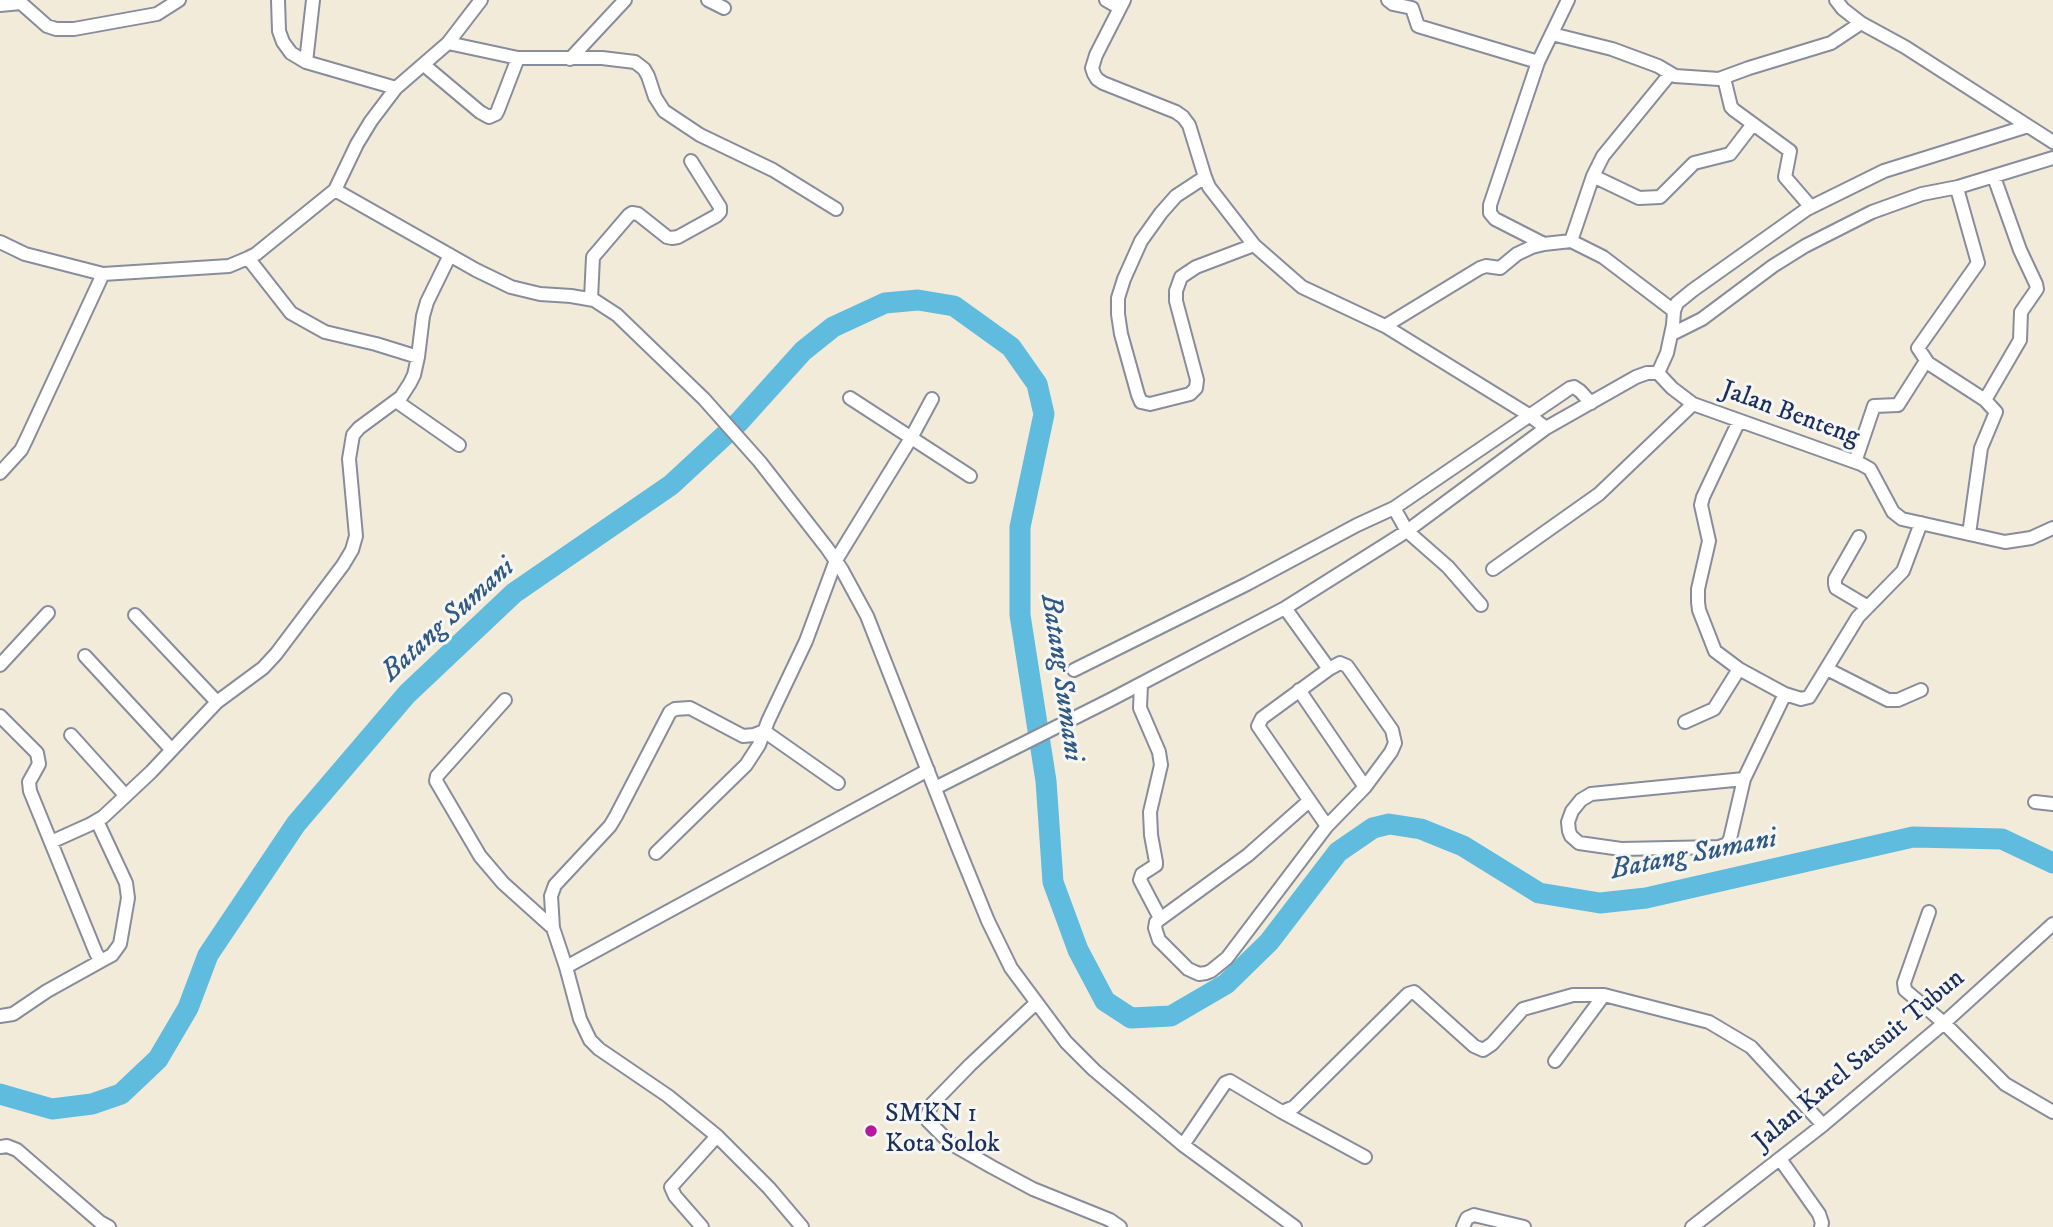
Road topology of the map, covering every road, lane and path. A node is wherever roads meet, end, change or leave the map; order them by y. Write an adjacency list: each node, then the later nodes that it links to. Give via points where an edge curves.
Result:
1 (179, 0): 12 (street, via 158,13 74,29 47,26 21,3)
2 (278, 0): 19 (street, via 283,42)
3 (313, 0): 19 (street)
4 (481, 0): 16 (street)
5 (625, 0): 18 (street)
6 (708, 0): 13 (street)
7 (1106, 0): 11 (street)
8 (1388, 0): 20 (street, via 1412,8 1418,26)
9 (1568, 0): 15 (street)
10 (1836, 0): 14 (street)
11 (1122, 4): 31 (street, via 1096,55 1094,74 1102,83 1183,117)
12 (0, 5)
13 (724, 8)
14 (1861, 23): 23 (street, via 1831,43); 26 (street)
15 (1552, 34): 20 (street); 22 (street, via 1619,51)
16 (448, 43): 17 (street); 21 (street)
17 (518, 58): 18 (street); 21 (street, via 498,110 489,117)
18 (570, 59): 36 (street, via 635,62 644,69 664,111)
19 (306, 62): 24 (street)
20 (1538, 62): 39 (street, via 1489,209 1495,219)
21 (424, 65): 24 (street)
22 (1670, 74): 23 (street); 30 (street, via 1607,149)
23 (1724, 78): 25 (street, via 1731,107)
24 (396, 88): 34 (street, via 357,144)
25 (1753, 124): 30 (street, via 1730,154 1694,163 1660,197 1639,198); 35 (street, via 1790,151 1785,177)
26 (2028, 126): 27 (street); 35 (street, via 1884,171)
27 (2050, 137)
28 (2053, 158): 32 (street)
29 (691, 161): 44 (street, via 720,212 672,238 632,213 593,257)
30 (1593, 176): 37 (street)
31 (1205, 177): 40 (street); 40 (street, via 1161,213 1141,242 1118,298 1121,334 1141,402 1190,394 1196,387 1177,300 1181,277)
32 (1994, 177): 33 (street); 53 (street, via 2037,289 2021,311 2020,340)
33 (1958, 187): 47 (street, via 1872,212 1805,246 1702,319); 49 (street, via 1978,262 1919,346)
34 (335, 190): 41 (street); 42 (street)
35 (1810, 206): 45 (street, via 1693,290)
36 (836, 209)
37 (1572, 241): 39 (street); 45 (street, via 1603,257)
38 (0, 242): 43 (street, via 25,254)
39 (1544, 244): 46 (street, via 1517,254 1500,268 1480,268)
40 (1254, 245): 46 (street, via 1302,287)
41 (450, 255): 44 (street, via 511,287); 48 (street, via 427,302)
42 (248, 258): 43 (street, via 229,266); 48 (street, via 291,313 325,332)
43 (103, 274): 63 (street, via 21,450)
44 (592, 299): 71 (street, via 617,315 704,399)
45 (1674, 311): 47 (street)
46 (1385, 326): 57 (street)
47 (1672, 334): 50 (street)
48 (418, 357): 54 (street, via 414,375)
49 (1926, 361): 53 (street); 62 (street, via 1898,405 1874,406)
50 (1658, 373): 55 (street, via 1636,377); 56 (street, Jalan Benteng)
51 (850, 398): 60 (street)
52 (932, 398): 60 (street)
53 (1985, 400): 69 (street, via 1996,415 1981,448)
54 (396, 401): 61 (street); 89 (street, via 353,435 349,459 356,536 352,550 276,654)
55 (1591, 403): 57 (street, via 1574,387); 59 (street)
56 (1693, 404): 58 (street, Jalan Benteng); 72 (street, via 1599,494)
57 (1528, 415): 59 (street); 65 (street)
58 (1739, 421): 62 (street, Jalan Benteng); 81 (street, via 1703,497 1709,541 1698,601 1715,651)
59 (1546, 428): 68 (street)
60 (911, 438): 64 (street); 71 (street)
61 (459, 445)
62 (1855, 462): 66 (street, Jalan Benteng, via 1870,469 1893,512)
63 (0, 473)
64 (970, 476)
65 (1394, 508): 68 (street); 83 (street)
66 (1921, 523): 69 (street, Jalan Benteng); 74 (street, via 1903,571)
67 (2053, 528): 69 (street, Jalan Benteng, via 2005,542)
68 (1407, 531): 73 (street, via 1448,567); 75 (street)
69 (1969, 534)
70 (1859, 537): 74 (street, via 1835,584)
71 (836, 560): 92 (street); 95 (street, via 867,615)
72 (1493, 569)
73 (1481, 605)
74 (1868, 607): 82 (street)
75 (1285, 608): 80 (street); 84 (street)
76 (48, 613): 79 (street)
77 (135, 615): 89 (street)
78 (85, 656): 94 (street)
79 (0, 665)
80 (1329, 669): 85 (street); 98 (street, via 1340,663 1347,666 1394,734 1394,747)
81 (1739, 669): 87 (street); 91 (street, via 1714,709)
82 (1826, 669): 86 (street, via 1888,700); 87 (street, via 1809,697)
83 (1074, 670)
84 (1140, 684): 99 (street); 109 (street, via 1140,708 1161,765 1150,812 1156,865 1140,880)
85 (1299, 690): 98 (street); 101 (street, via 1258,726)
86 (1921, 690)
87 (1785, 694): 96 (street)
88 (505, 700): 111 (street, via 436,781 480,856)
89 (217, 702): 94 (street)
90 (0, 716): 106 (street, via 37,753 39,764 29,785)
91 (1685, 722)
92 (764, 731): 97 (street); 107 (street, via 746,765); 111 (street, via 743,736 690,708 670,712 616,816 555,885)
93 (71, 735): 100 (street)
94 (171, 749): 100 (street)
95 (928, 770): 99 (street); 113 (street)
96 (1744, 779): 96 (street, via 1591,794 1572,811 1569,831 1580,844 1621,849 1723,846 1730,839)
97 (838, 783)
98 (1366, 787): 105 (street)
99 (935, 788): 115 (street, via 988,921 1011,968)
100 (125, 795): 104 (street)
101 (1309, 801): 105 (street); 109 (street, via 1248,855)
102 (2035, 802): 103 (street)
103 (2053, 804)
104 (97, 821): 106 (street); 112 (street, via 126,883 128,898 120,944)
105 (1327, 826): 109 (street, via 1227,958 1211,971 1194,972 1159,940 1155,928)
106 (51, 842): 112 (street)
107 (656, 853)
108 (1929, 912): 117 (street, via 1904,987)
109 (1160, 918)
110 (2053, 924): 117 (street, Jalan Karel Satsuit Tubun)
111 (553, 928): 113 (street)
112 (101, 961): 116 (street, via 13,1014)
113 (566, 967): 122 (street, via 590,1040)
114 (1604, 995): 118 (street); 119 (street, via 1573,995 1530,1006 1483,1049 1411,993 1297,1105); 121 (street, via 1718,1027 1751,1047)
115 (1036, 1003): 123 (street, via 1094,1070); 130 (street, via 932,1104 928,1122 950,1143 992,1167)
116 (0, 1016)
117 (1944, 1023): 120 (street, via 2005,1084); 121 (street, Jalan Karel Satsuit Tubun)
118 (1555, 1061)
119 (1282, 1112): 123 (street, via 1230,1081); 125 (street)
120 (2053, 1112)
121 (1823, 1125): 126 (street, Jalan Karel Satsuit Tubun)
122 (717, 1136): 128 (street, via 671,1187); 129 (street)
123 (1183, 1145): 131 (street)
124 (0, 1147): 127 (street, via 17,1150)
125 (1365, 1157)
126 (1780, 1160): 134 (street, Jalan Karel Satsuit Tubun); 135 (street, via 1819,1214)
127 (100, 1225)
128 (702, 1227)
129 (802, 1227)
130 (1120, 1227)
131 (1295, 1227)
132 (1463, 1227): 133 (street, via 1467,1217 1474,1215)
133 (1524, 1227)
134 (1692, 1227)
135 (1821, 1227)

